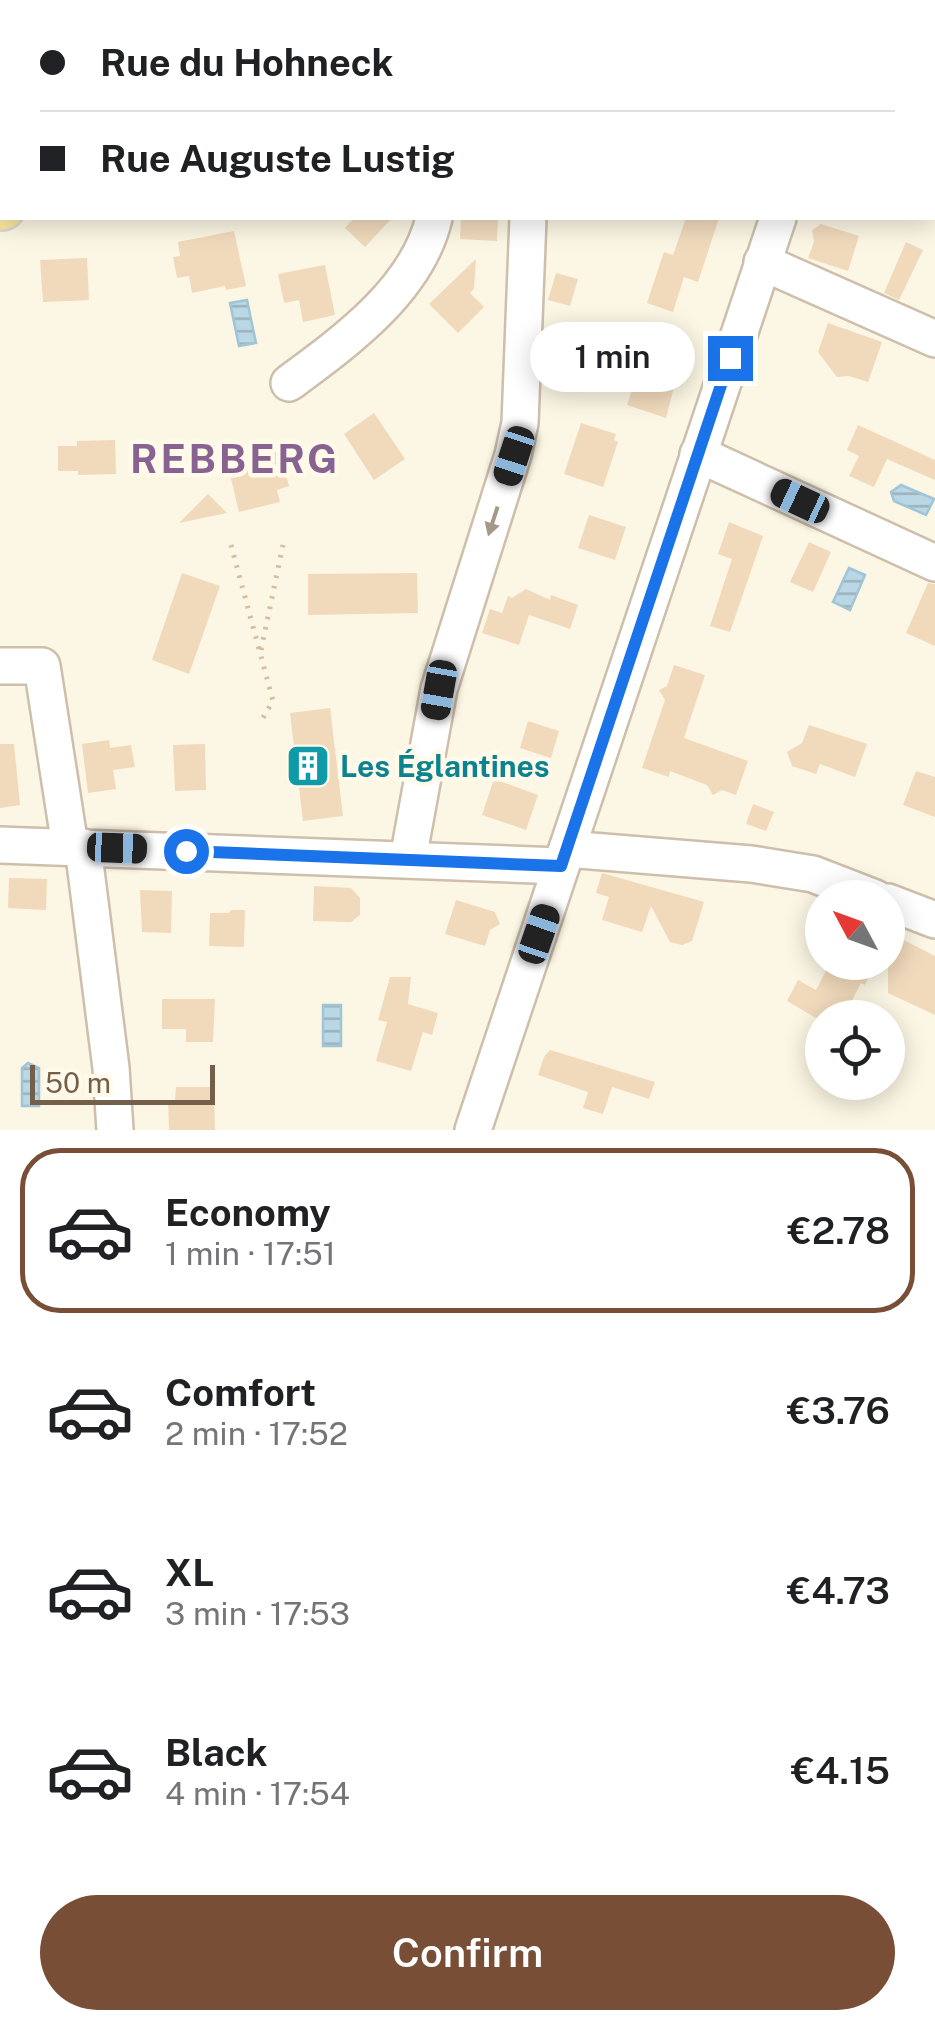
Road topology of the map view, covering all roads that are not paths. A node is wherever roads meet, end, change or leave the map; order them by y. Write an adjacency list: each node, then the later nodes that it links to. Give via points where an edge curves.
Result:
1 (434, 220): 6 (street, via 408,274 347,340)
2 (528, 220): 13 (street, one-way to 13, via 514,456 439,690)
3 (777, 220): 4 (street)
4 (762, 262): 5 (street); 7 (street)
5 (935, 339)
6 (289, 383)
7 (698, 454): 8 (street); 12 (street)
8 (935, 563)
9 (0, 666): 11 (street, via 42,666)
10 (0, 845): 11 (street)
11 (76, 846): 13 (street); 17 (street, via 112,1068)
12 (564, 858): 13 (street); 14 (street, via 751,864); 18 (street)
13 (408, 859)
14 (828, 880)
15 (905, 909): 16 (street)
16 (935, 920)
17 (115, 1130)
18 (473, 1130)

